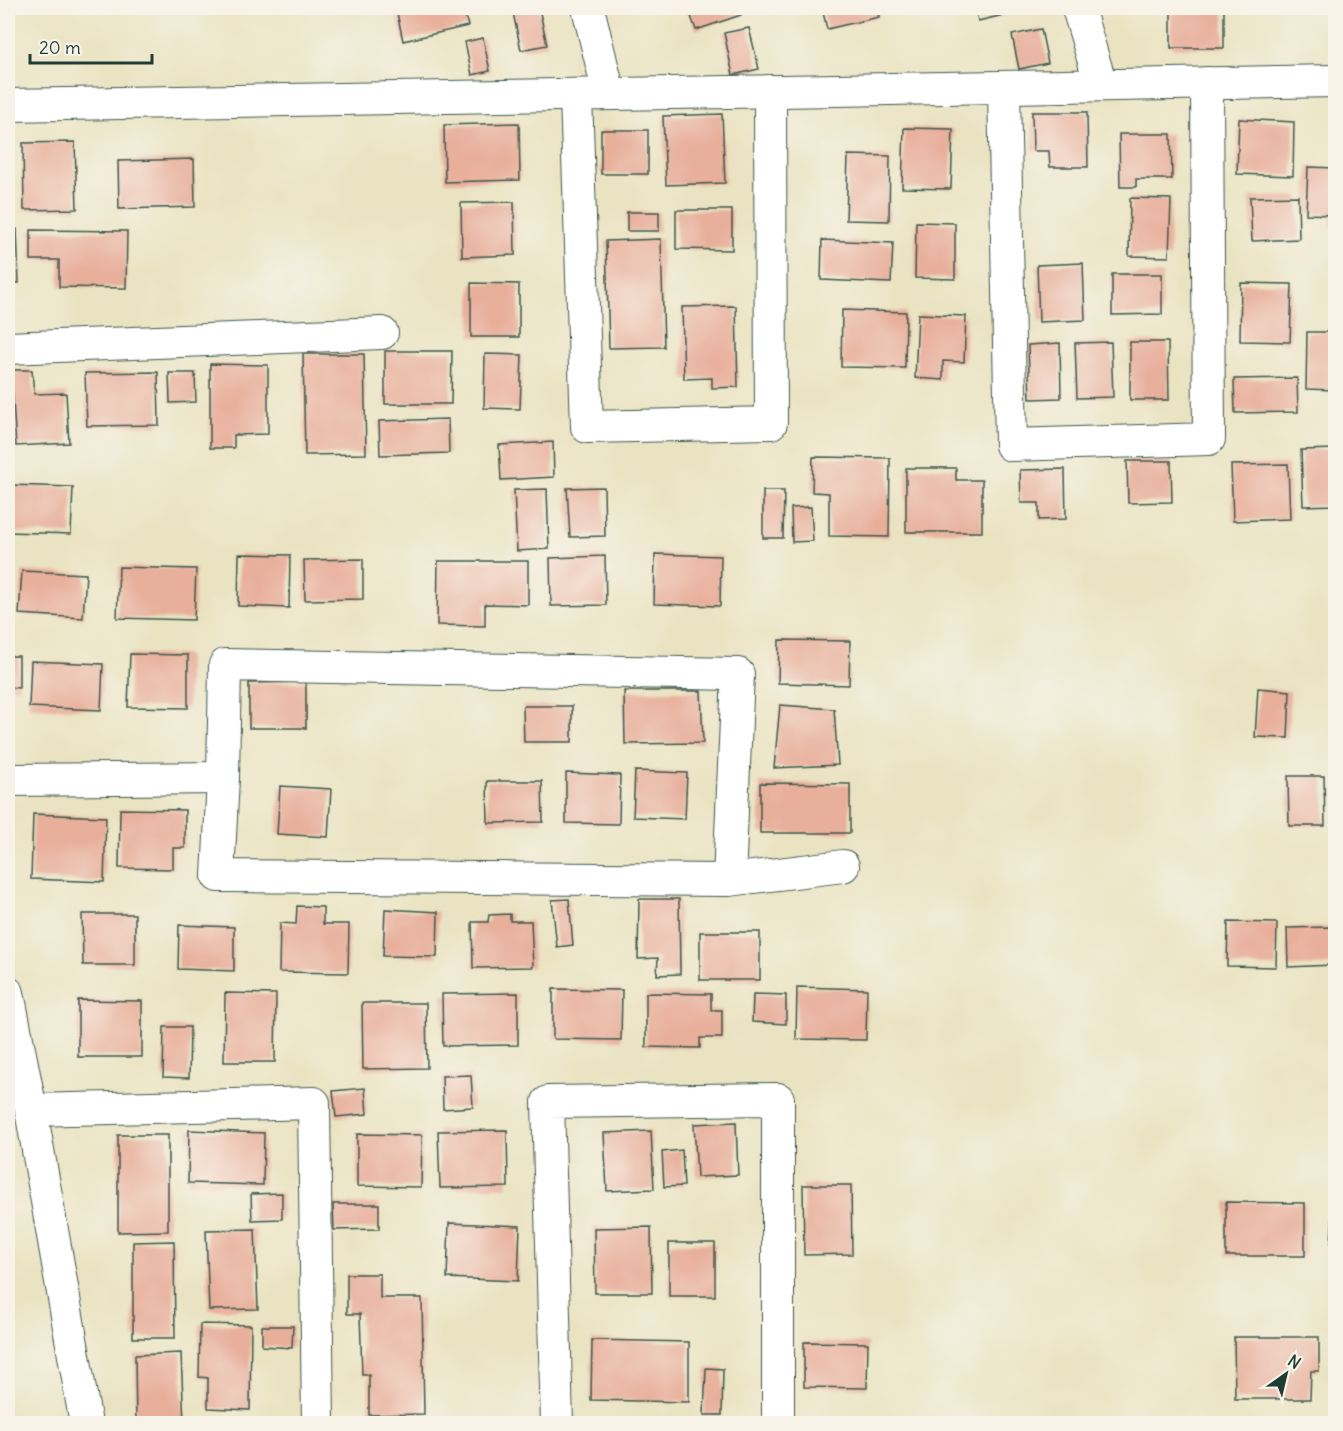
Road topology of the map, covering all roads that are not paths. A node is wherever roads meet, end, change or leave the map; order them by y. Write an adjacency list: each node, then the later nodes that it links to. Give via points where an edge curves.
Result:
1 (588, 8): 9 (street)
2 (1078, 8): 5 (street)
3 (1335, 81): 4 (street)
4 (1207, 83): 5 (street); 6 (street, via 1209,439 1011,445)
5 (1101, 85): 6 (street)
6 (1004, 87): 7 (street)
7 (770, 91): 8 (street, via 771,423 587,427); 9 (street)
8 (576, 94): 9 (street); 10 (street)
9 (609, 94)
10 (8, 105)
11 (382, 333): 12 (street)
12 (8, 348)
13 (223, 778): 14 (street); 16 (street, via 218,876); 16 (street, via 225,665 738,674)
14 (8, 780)
15 (843, 866): 16 (street)
16 (729, 880)
17 (8, 993): 18 (street)
18 (31, 1110): 19 (street); 20 (street, via 314,1103)
19 (86, 1424)
20 (318, 1424)
21 (557, 1424): 22 (street, via 548,1102 778,1099)
22 (778, 1424)

